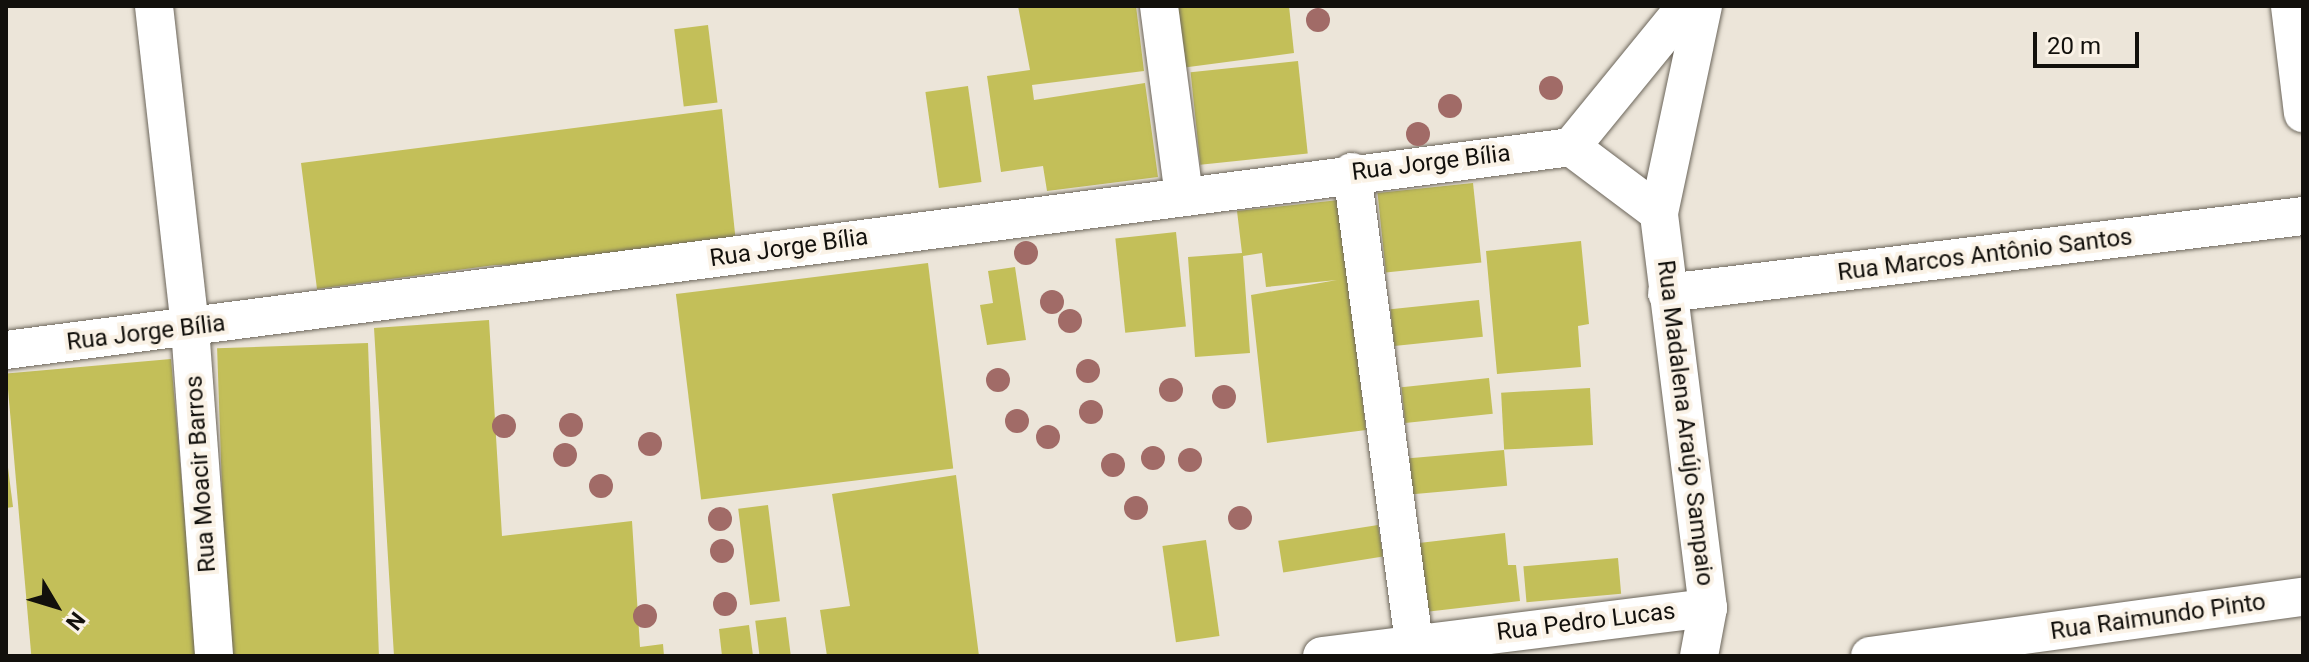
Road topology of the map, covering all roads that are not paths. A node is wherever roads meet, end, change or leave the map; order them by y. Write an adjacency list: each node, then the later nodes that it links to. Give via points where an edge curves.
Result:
1 (154, 6): 13 (street, Rua Moacir Barros)
2 (1159, 6): 9 (street)
3 (1686, 6): 7 (street)
4 (1703, 6): 10 (street, Rua Madalena Araújo Sampaio)
5 (2290, 6): 6 (street)
6 (2303, 113)
7 (1571, 147): 8 (street, Rua Jorge Bília); 10 (street)
8 (1352, 172): 9 (street, Rua Jorge Bília); 17 (street)
9 (1184, 196): 13 (street, Rua Jorge Bília)
10 (1659, 213): 12 (street, Rua Madalena Araújo Sampaio)
11 (2303, 216): 12 (street, Rua Marcos Antônio Santos)
12 (1667, 293): 16 (street, Rua Madalena Araújo Sampaio)
13 (190, 328): 14 (street, Rua Jorge Bília); 18 (street, Rua Moacir Barros)
14 (6, 350)
15 (2303, 597): 20 (street, Rua Raimundo Pinto)
16 (1708, 638): 17 (street, Rua Pedro Lucas)
17 (1414, 643): 19 (street, Rua Pedro Lucas)
18 (214, 656)
19 (1322, 656)
20 (1870, 656)

